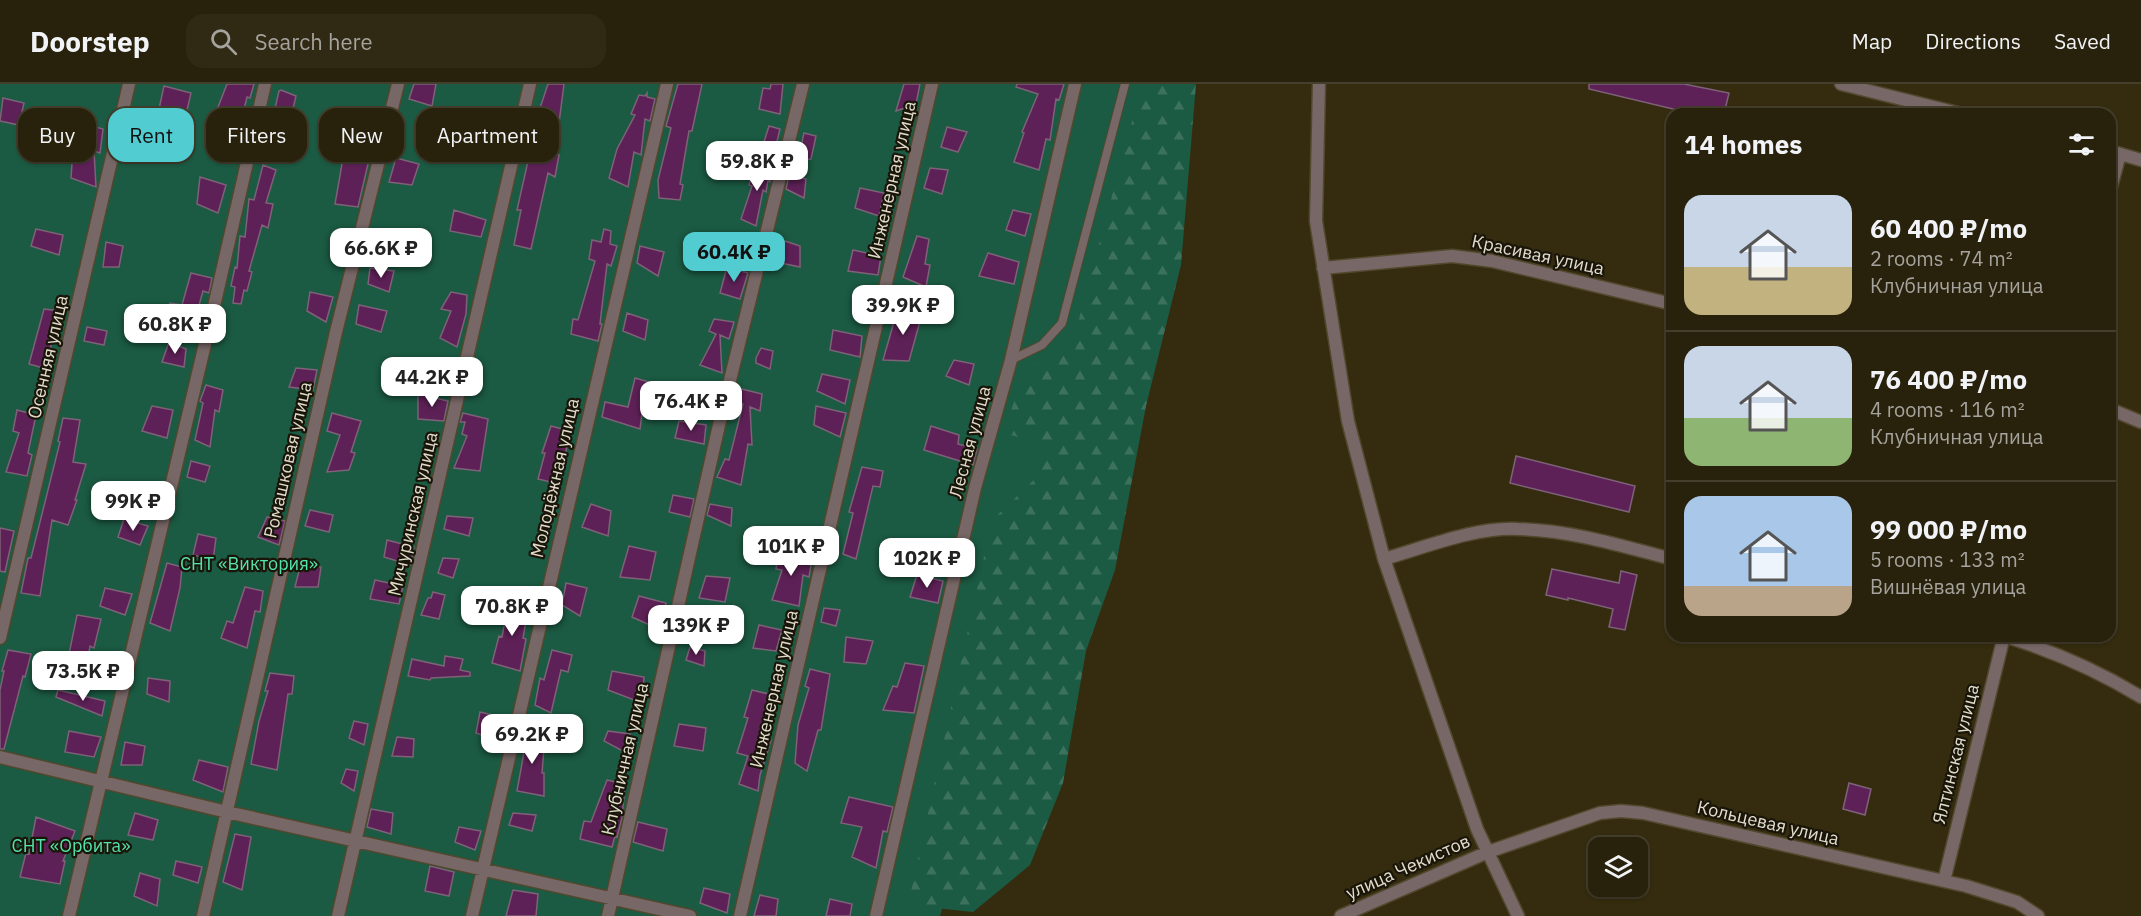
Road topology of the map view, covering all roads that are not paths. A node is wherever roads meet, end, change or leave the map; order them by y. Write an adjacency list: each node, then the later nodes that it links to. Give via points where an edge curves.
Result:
1 (129, 84): 22 (street, Осенняя улица)
2 (265, 84): 27 (street)
3 (398, 84): 28 (street, Ромашковая улица, via 336,332)
4 (530, 84): 29 (street, Мичуринская улица)
5 (667, 84): 31 (street, Молодёжная улица)
6 (803, 84): 33 (street, Клубничная улица, via 719,425)
7 (932, 84): 40 (street, Инженерная улица)
8 (1076, 84): 17 (street, Лесная улица)
9 (1125, 84): 17 (lane, via 1062,323 1042,345)
10 (1319, 84): 15 (street, via 1316,221)
11 (1841, 84): 12 (street)
12 (1938, 108)
13 (2116, 152): 14 (street)
14 (2141, 160)
15 (1323, 268): 16 (street, Красивая улица, via 1452,255); 21 (street, via 1348,420)
16 (1666, 303)
17 (1011, 360): 41 (street, Лесная улица, via 975,488)
18 (2116, 412): 19 (street)
19 (2141, 422)
20 (1666, 557): 21 (street, via 1591,538 1517,528 1466,534)
21 (1384, 559): 30 (street)
22 (0, 638)
23 (2003, 642): 32 (street, Ялтинская улица)
24 (2025, 642): 25 (street, via 2071,659)
25 (2141, 697)
26 (0, 757): 27 (street)
27 (101, 781): 28 (street); 34 (street)
28 (227, 812): 29 (street); 35 (street, Ромашковая улица)
29 (356, 840): 31 (street); 36 (street, Мичуринская улица)
30 (1488, 852): 32 (street, Кольцевая улица, via 1600,813 1621,811); 42 (street, улица Чекистов); 43 (street)
31 (483, 868): 33 (street); 37 (street, Молодёжная улица)
32 (1944, 881): 44 (street, Кольцевая улица, via 2017,902)
33 (612, 899): 38 (street, Клубничная улица); 39 (street)
34 (69, 916)
35 (203, 916)
36 (338, 916)
37 (472, 916)
38 (608, 916)
39 (690, 916)
40 (740, 916)
41 (876, 916)
42 (1341, 916)
43 (1518, 916)
44 (2038, 916)

